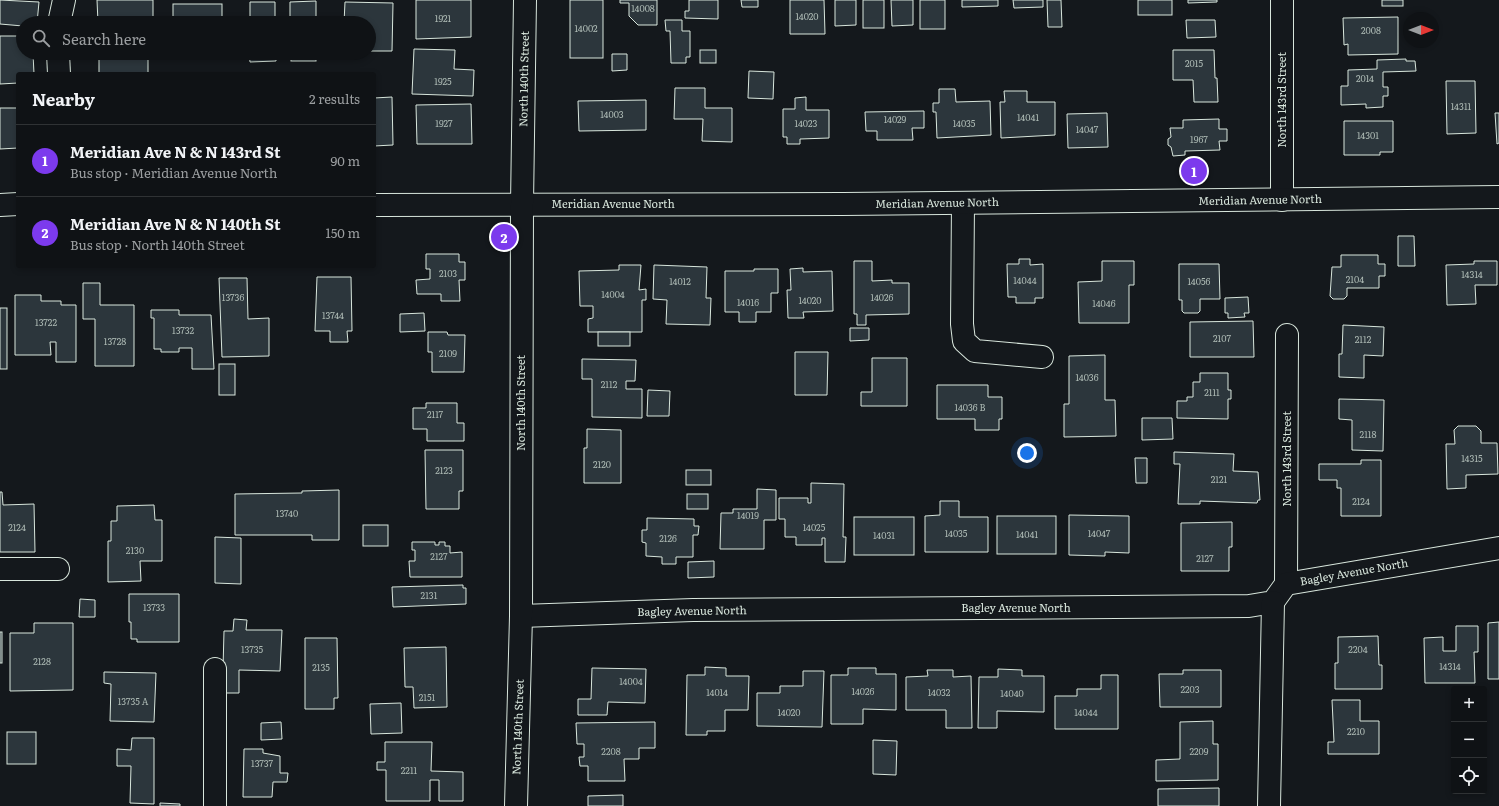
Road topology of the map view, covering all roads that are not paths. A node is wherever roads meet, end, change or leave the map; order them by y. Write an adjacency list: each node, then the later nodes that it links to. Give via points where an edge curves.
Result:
1 (64, 0): 4 (street)
2 (525, 0): 11 (street, North 140th Street)
3 (1282, 0): 8 (street, North 143rd Street)
4 (61, 16)
5 (58, 60): 6 (street)
6 (59, 72)
7 (1499, 197): 8 (street, Meridian Avenue North)
8 (1282, 200): 9 (street, Meridian Avenue North)
9 (963, 203): 11 (street, Meridian Avenue North); 15 (street, via 964,342 975,351)
10 (16, 204): 12 (street)
11 (522, 204): 13 (street, Meridian Avenue North); 21 (street, North 140th Street)
12 (0, 205)
13 (376, 205)
14 (1287, 335): 19 (street, North 143rd Street)
15 (1042, 357)
16 (1499, 548): 19 (street, Bagley Avenue North)
17 (0, 569): 18 (street)
18 (58, 569)
19 (1286, 584): 20 (street, Bagley Avenue North)
20 (1273, 602): 21 (street, Bagley Avenue North, via 1230,607 833,608); 25 (street)
21 (521, 616): 24 (street, North 140th Street)
22 (215, 669): 23 (street)
23 (215, 806)
24 (516, 806)
25 (1269, 806)

